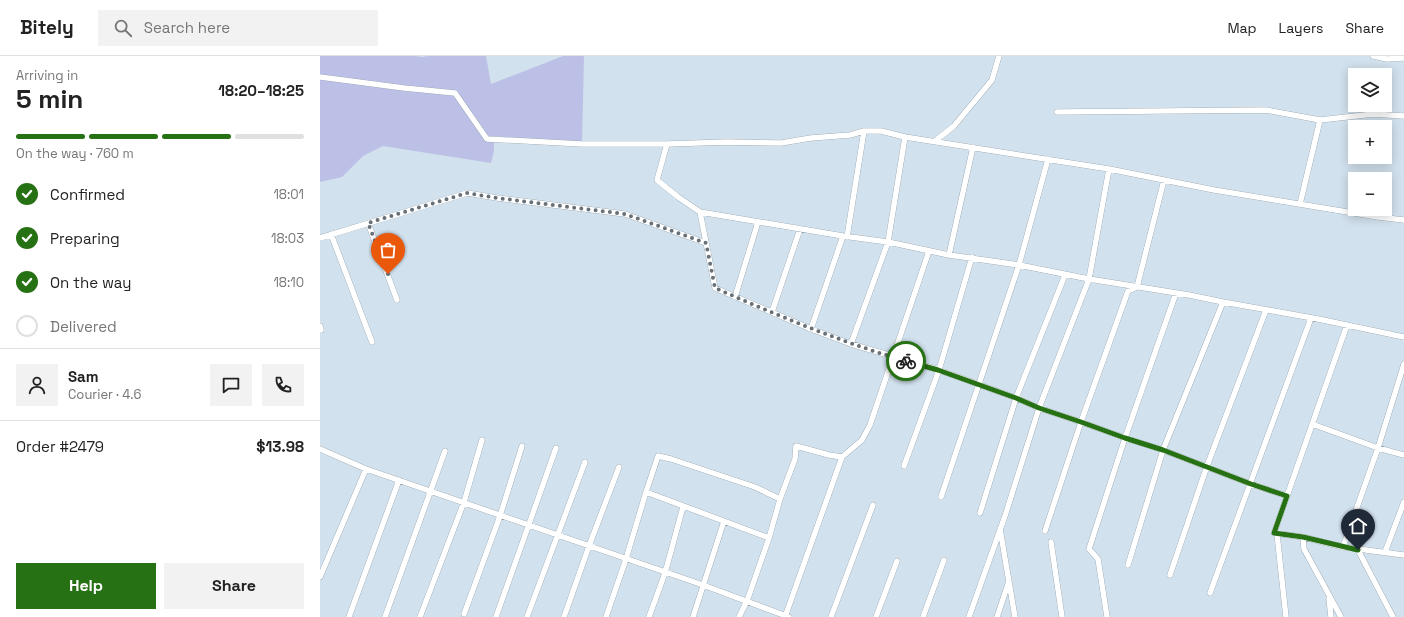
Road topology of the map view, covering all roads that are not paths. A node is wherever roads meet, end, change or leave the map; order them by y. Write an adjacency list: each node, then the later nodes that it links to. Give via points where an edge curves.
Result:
1 (999, 56): 10 (street, via 992,80 954,126)
2 (1373, 56): 3 (street, via 1387,59)
3 (1404, 58)
4 (320, 77): 11 (street, via 455,93 487,139 582,144)
5 (1057, 112): 7 (street, via 1266,110)
6 (1404, 116): 7 (street, via 1373,114)
7 (1320, 120): 16 (street)
8 (864, 131): 9 (street, via 881,131); 11 (street, via 781,143); 23 (street)
9 (905, 136): 10 (street); 25 (street)
10 (935, 141): 12 (street)
11 (667, 144): 17 (street, via 657,180)
12 (972, 147): 13 (street); 28 (street)
13 (1048, 159): 14 (street); 30 (street)
14 (1109, 169): 15 (street); 32 (street)
15 (1164, 180): 16 (street); 33 (street)
16 (1300, 204): 18 (street)
17 (700, 212): 19 (street); 26 (street)
18 (1404, 220)
19 (758, 222): 21 (street); 35 (street)
20 (368, 223): 22 (street); 26 (street, via 467,193 625,214); 36 (street)
21 (800, 229): 23 (street); 39 (street)
22 (331, 234): 24 (street); 44 (street)
23 (845, 237): 25 (street); 42 (street)
24 (320, 238)
25 (888, 242): 27 (street); 45 (street)
26 (706, 243): 35 (street, via 715,288)
27 (929, 251): 28 (street); 46 (street)
28 (949, 255): 29 (street)
29 (972, 257): 30 (street); 48 (street)
30 (1019, 265): 31 (street); 49 (street)
31 (1065, 275): 32 (street); 50 (street)
32 (1088, 279): 33 (street); 51 (street)
33 (1137, 287): 34 (street); 52 (street, via 1128,291)
34 (1176, 292): 37 (street); 54 (street)
35 (735, 297): 39 (street)
36 (397, 300)
37 (1223, 302): 38 (street); 60 (street)
38 (1266, 310): 40 (street); 66 (street)
39 (772, 312): 42 (street)
40 (1311, 318): 41 (street); 70 (street)
41 (1347, 325): 43 (street); 53 (street)
42 (811, 329): 45 (street)
43 (1404, 337)
44 (372, 342)
45 (851, 344): 46 (street)
46 (893, 357): 48 (street); 63 (street, via 870,425 862,440)
47 (1404, 364): 58 (street)
48 (938, 370): 49 (street); 65 (street)
49 (979, 384): 50 (street); 74 (street)
50 (1016, 398): 51 (street); 80 (street)
51 (1039, 408): 52 (street); 84 (street)
52 (1081, 422): 54 (street); 85 (street)
53 (1312, 424): 58 (street); 73 (street)
54 (1125, 438): 60 (street); 127 (street, via 1089,549 1098,559)
55 (482, 440): 76 (street)
56 (522, 446): 81 (street)
57 (556, 448): 83 (street)
58 (1378, 448): 62 (street); 92 (street)
59 (320, 449): 68 (street)
60 (1163, 450): 66 (street); 99 (street)
61 (445, 451): 71 (street)
62 (1404, 455)
63 (842, 457): 75 (street, via 796,446 795,459); 119 (street)
64 (585, 462): 87 (street)
65 (904, 466)
66 (1207, 466): 70 (street); 101 (street)
67 (618, 467): 91 (street)
68 (366, 469): 69 (street); 102 (street)
69 (399, 480): 71 (street); 109 (street)
70 (1251, 484): 73 (street); 105 (street)
71 (430, 491): 76 (street); 110 (street)
72 (646, 492): 75 (street, via 658,456 755,487); 79 (street); 96 (street)
73 (1287, 496): 86 (street, via 1274,533)
74 (941, 497)
75 (780, 499): 89 (street)
76 (464, 502): 81 (street); 111 (street)
77 (1404, 502): 94 (street)
78 (873, 505): 120 (street)
79 (683, 507): 82 (street); 100 (street)
80 (980, 513)
81 (500, 516): 83 (street); 108 (street)
82 (724, 521): 89 (street); 104 (street)
83 (529, 526): 87 (street); 112 (street)
84 (1000, 528): 103 (street); 123 (street)
85 (1046, 531)
86 (1277, 534): 88 (street); 128 (street)
87 (557, 535): 91 (street); 113 (street)
88 (1303, 537): 92 (street); 106 (street, via 1304,549)
89 (769, 538): 107 (street)
90 (1051, 542): 126 (street)
91 (589, 546): 96 (street); 114 (street)
92 (1343, 547): 93 (street)
93 (1358, 550): 94 (street); 131 (street)
94 (1385, 552): 95 (street)
95 (1404, 555)
96 (626, 559): 100 (street); 115 (street)
97 (944, 560): 122 (street)
98 (897, 561): 121 (street)
99 (1128, 565)
100 (665, 573): 104 (street); 116 (street)
101 (1170, 575)
102 (320, 577)
103 (1009, 581): 124 (street); 125 (street)
104 (703, 585): 107 (street); 117 (street)
105 (1210, 593)
106 (1329, 596): 129 (street); 130 (street)
107 (747, 601): 118 (street); 119 (street)
108 (464, 614)
109 (349, 617)
110 (384, 617)
111 (420, 617)
112 (496, 617)
113 (527, 617)
114 (564, 617)
115 (606, 617)
116 (649, 617)
117 (693, 617)
118 (739, 617)
119 (787, 617)
120 (831, 617)
121 (876, 617)
122 (923, 617)
123 (969, 617)
124 (997, 617)
125 (1015, 617)
126 (1062, 617)
127 (1106, 617)
128 (1286, 617)
129 (1331, 617)
130 (1340, 617)
131 (1393, 617)

